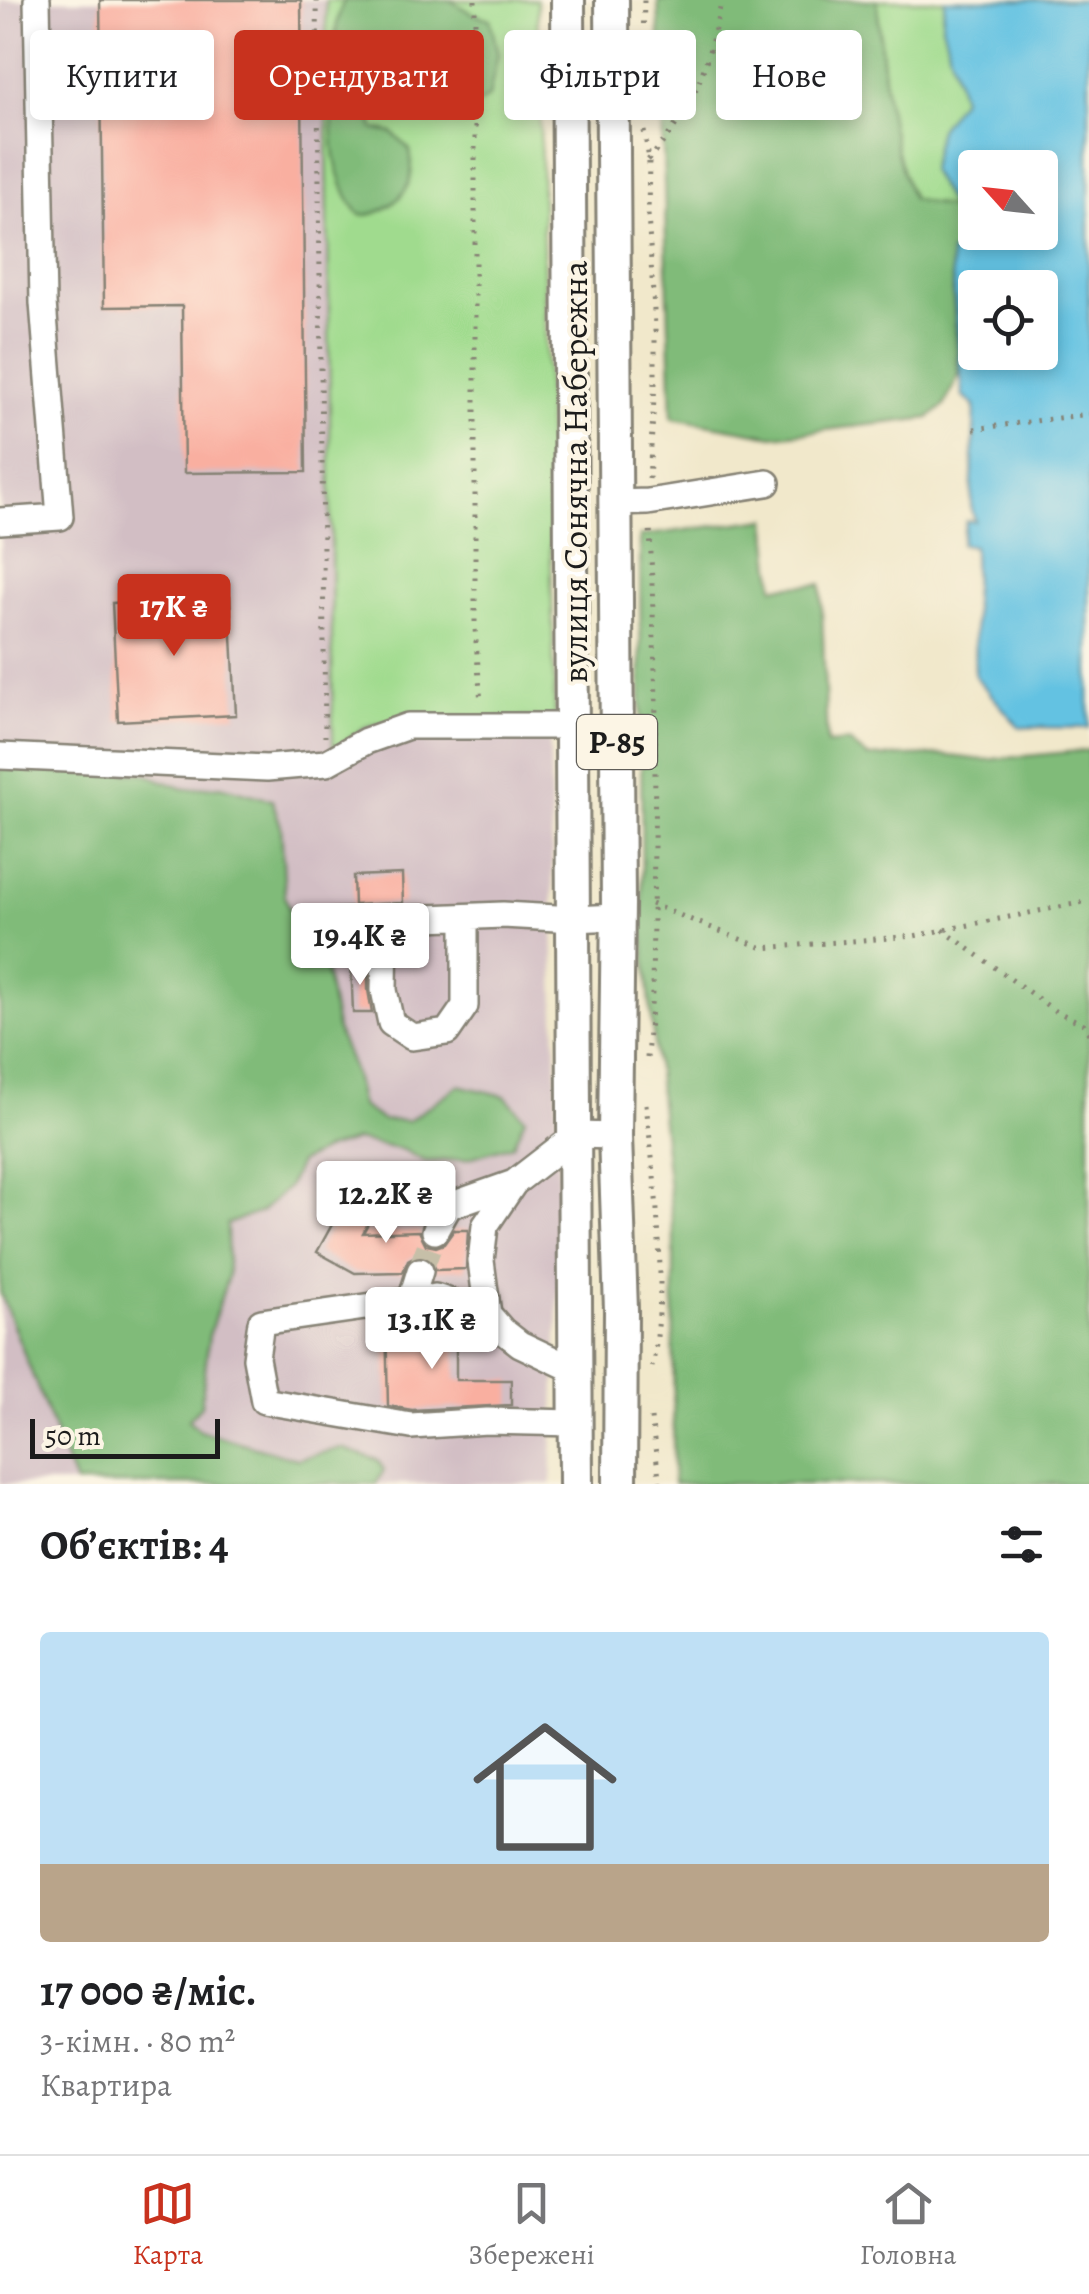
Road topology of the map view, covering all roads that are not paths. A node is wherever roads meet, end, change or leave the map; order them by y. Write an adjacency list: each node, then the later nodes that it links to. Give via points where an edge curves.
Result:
1 (37, 0): 6 (lane, via 44,303 60,517)
2 (568, 0): 7 (main road, вулиця Сонячна Набережна / Р-85)
3 (612, 0): 5 (main road, вулиця Сонячна Набережна / Р-85)
4 (767, 482): 5 (lane)
5 (615, 503): 9 (main road, вулиця Сонячна Набережна / Р-85)
6 (0, 521)
7 (572, 726): 8 (lane, via 408,726 326,764 267,768); 11 (main road, вулиця Сонячна Набережна / Р-85)
8 (0, 756)
9 (618, 911): 11 (lane); 15 (main road, вулиця Сонячна Набережна / Р-85)
10 (464, 916): 11 (lane); 12 (lane); 12 (lane, via 465,1006 448,1032 412,1038 390,1023)
11 (574, 919): 14 (main road, вулиця Сонячна Набережна / Р-85)
12 (385, 920): 13 (lane)
13 (326, 922)
14 (576, 1135): 15 (lane); 16 (lane); 22 (main road, вулиця Сонячна Набережна / Р-85)
15 (616, 1136): 21 (main road, вулиця Сонячна Набережна / Р-85)
16 (514, 1182): 17 (lane, via 449,1206); 20 (lane, via 485,1226)
17 (435, 1231)
18 (420, 1271): 19 (lane)
19 (411, 1300): 20 (lane, via 435,1298); 22 (lane, via 261,1322 256,1358 264,1402 410,1426 487,1421)
20 (488, 1314): 22 (lane)
21 (640, 1394): 22 (lane); 24 (main road, вулиця Сонячна Набережна / Р-85)
22 (577, 1396): 23 (main road, вулиця Сонячна Набережна / Р-85)
23 (576, 1484)
24 (620, 1484)

